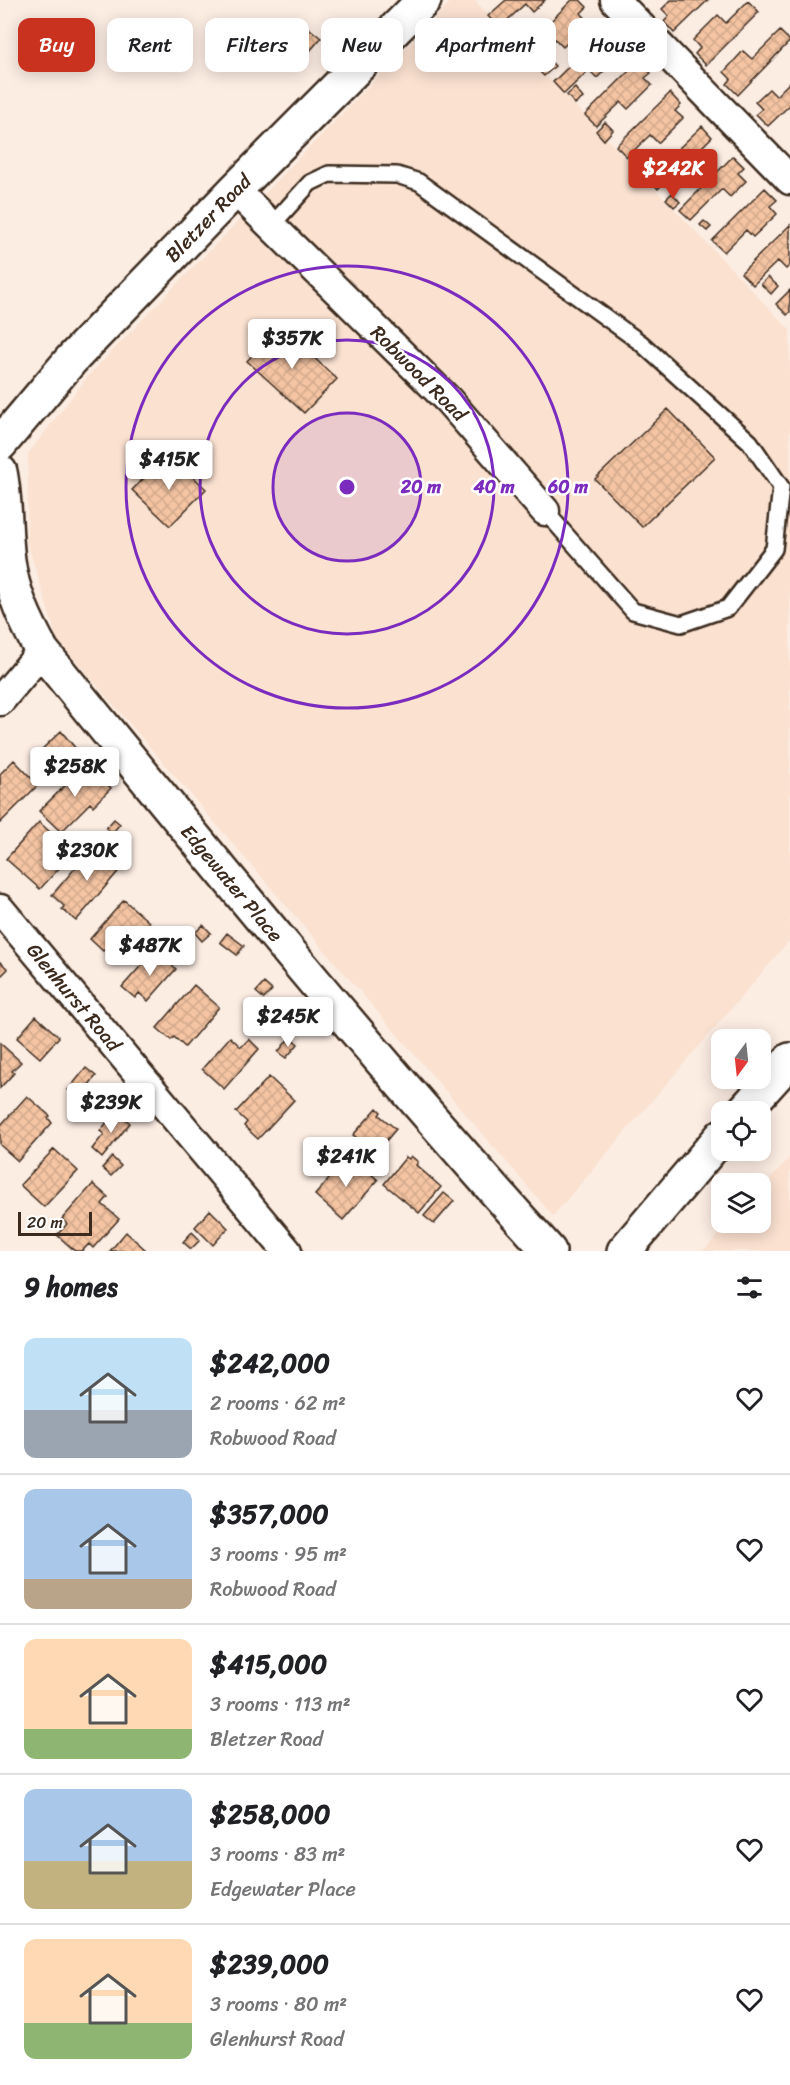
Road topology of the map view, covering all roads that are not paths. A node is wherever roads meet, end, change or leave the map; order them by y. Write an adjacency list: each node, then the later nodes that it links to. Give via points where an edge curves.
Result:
1 (424, 0): 4 (street, Bletzer Road)
2 (615, 0): 3 (street)
3 (790, 180)
4 (235, 190): 5 (street, Robwood Road); 6 (street, Bletzer Road, via 71,360)
5 (271, 226): 8 (street, Robwood Road, via 448,400); 8 (lane, via 310,183 329,174 397,175 420,182 641,343 750,442 781,488 774,549 728,609 681,624 633,611)
6 (0, 444)
7 (0, 472): 9 (street, Edgewater Place)
8 (545, 511)
9 (3, 536): 10 (street, Edgewater Place, via 18,602)
10 (42, 651): 11 (street); 17 (street, Edgewater Place, via 467,1161)
11 (0, 700)
12 (0, 909): 16 (street, Glenhurst Road)
13 (790, 1060): 14 (street)
14 (753, 1101)
15 (711, 1149): 18 (street)
16 (287, 1251)
17 (549, 1251)
18 (624, 1251)

